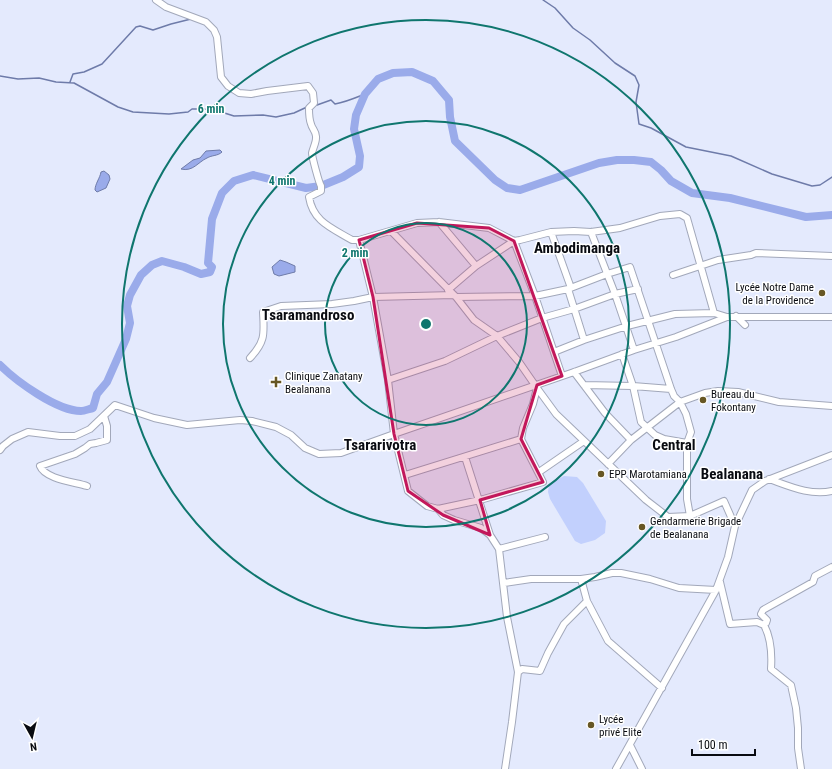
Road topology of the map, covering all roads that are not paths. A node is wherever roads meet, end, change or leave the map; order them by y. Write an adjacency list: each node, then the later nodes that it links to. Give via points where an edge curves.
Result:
1 (156, 0): 6 (street, via 166,7 206,22 214,30 217,37 220,74 228,86 239,94 308,86 313,93 314,103 309,108 316,138 312,159 321,186 320,191 309,197 310,207 317,218 352,240)
2 (439, 222): 3 (street, via 417,223); 7 (street, via 489,228); 9 (street)
3 (391, 231): 6 (street); 15 (street)
4 (552, 232): 5 (street); 7 (street); 13 (street)
5 (591, 232): 10 (street, via 620,228 660,216 680,214 687,218); 11 (street)
6 (358, 240): 19 (street)
7 (514, 241): 9 (street); 18 (street)
8 (832, 256): 10 (street, via 756,253)
9 (476, 266): 15 (street)
10 (701, 266): 12 (street); 21 (street)
11 (607, 274): 13 (street); 14 (street, via 630,267); 16 (street)
12 (673, 275)
13 (570, 288): 18 (street); 20 (street)
14 (638, 289): 16 (street); 26 (street)
15 (448, 290): 17 (street)
16 (615, 294): 20 (street); 28 (street)
17 (455, 296): 18 (street); 19 (street); 29 (street, via 474,320)
18 (535, 296): 25 (street)
19 (373, 297): 35 (street, via 332,304 282,306 263,312 262,342); 38 (street)
20 (574, 309): 25 (street); 30 (street)
21 (714, 313): 23 (street); 26 (street, via 675,314)
22 (736, 316): 23 (street); 24 (street); 27 (street)
23 (727, 317): 31 (street)
24 (832, 317)
25 (542, 318): 29 (street); 33 (street)
26 (648, 320): 28 (street); 31 (street)
27 (745, 325)
28 (627, 326): 30 (street); 32 (street)
29 (497, 336): 38 (street, via 445,361); 41 (street)
30 (584, 340): 33 (street)
31 (655, 343): 32 (street); 42 (street)
32 (634, 350): 34 (street)
33 (554, 352): 37 (street)
34 (622, 354): 36 (street); 40 (street)
35 (250, 358)
36 (574, 372): 37 (street); 39 (street)
37 (562, 376): 41 (street)
38 (388, 380): 47 (street)
39 (584, 386): 40 (street); 49 (street)
40 (633, 386): 42 (street); 46 (street, via 641,422)
41 (536, 387): 47 (street); 48 (street); 50 (street, via 556,414)
42 (671, 389): 43 (street)
43 (680, 402): 44 (street, via 718,391 738,392 779,402); 46 (street); 51 (street, via 691,432)
44 (832, 406)
45 (104, 416): 47 (street, via 115,405 154,418 187,425 252,421 276,427 291,435 305,448 319,454 341,453); 52 (street, via 90,429 75,436 28,432 12,439); 59 (street, via 107,440 90,444 75,454 40,466 46,474 54,478)
46 (647, 428): 49 (street); 51 (street, via 655,435)
47 (394, 434): 57 (street)
48 (521, 439): 54 (street); 56 (street)
49 (631, 440): 55 (street)
50 (584, 441): 55 (street); 56 (street)
51 (687, 443): 63 (street, via 687,499)
52 (0, 450)
53 (832, 455): 58 (street)
54 (465, 456): 57 (street); 61 (street)
55 (608, 464): 63 (street, via 668,517)
56 (539, 472): 61 (street, via 543,482)
57 (405, 475): 62 (street, via 408,491 427,506)
58 (769, 479): 60 (street, via 806,491); 64 (street, via 752,490)
59 (87, 486)
60 (832, 491)
61 (480, 500): 62 (street); 65 (street)
62 (438, 509): 65 (street, via 443,515 481,528)
63 (690, 516): 64 (street, via 724,501)
64 (735, 526): 70 (street, via 728,557)
65 (490, 535): 67 (street)
66 (545, 537): 67 (street)
67 (499, 549): 71 (street)
68 (832, 567): 74 (street, via 815,576 813,582 763,610 761,614 767,620)
69 (581, 579): 71 (street, via 531,579); 72 (street, via 621,573 679,588); 73 (street)
70 (719, 580): 72 (street); 74 (street, via 730,624 757,622)
71 (504, 583): 75 (street, via 507,617)
72 (716, 590): 76 (street)
73 (587, 601): 75 (street, via 564,624 540,671 522,669); 76 (street, via 608,641)
74 (764, 625): 81 (street, via 770,643 770,669 791,684 796,708)
75 (518, 672): 78 (street)
76 (662, 688): 77 (street)
77 (630, 745): 79 (street); 80 (street)
78 (505, 769)
79 (616, 769)
80 (642, 769)
81 (801, 769)

